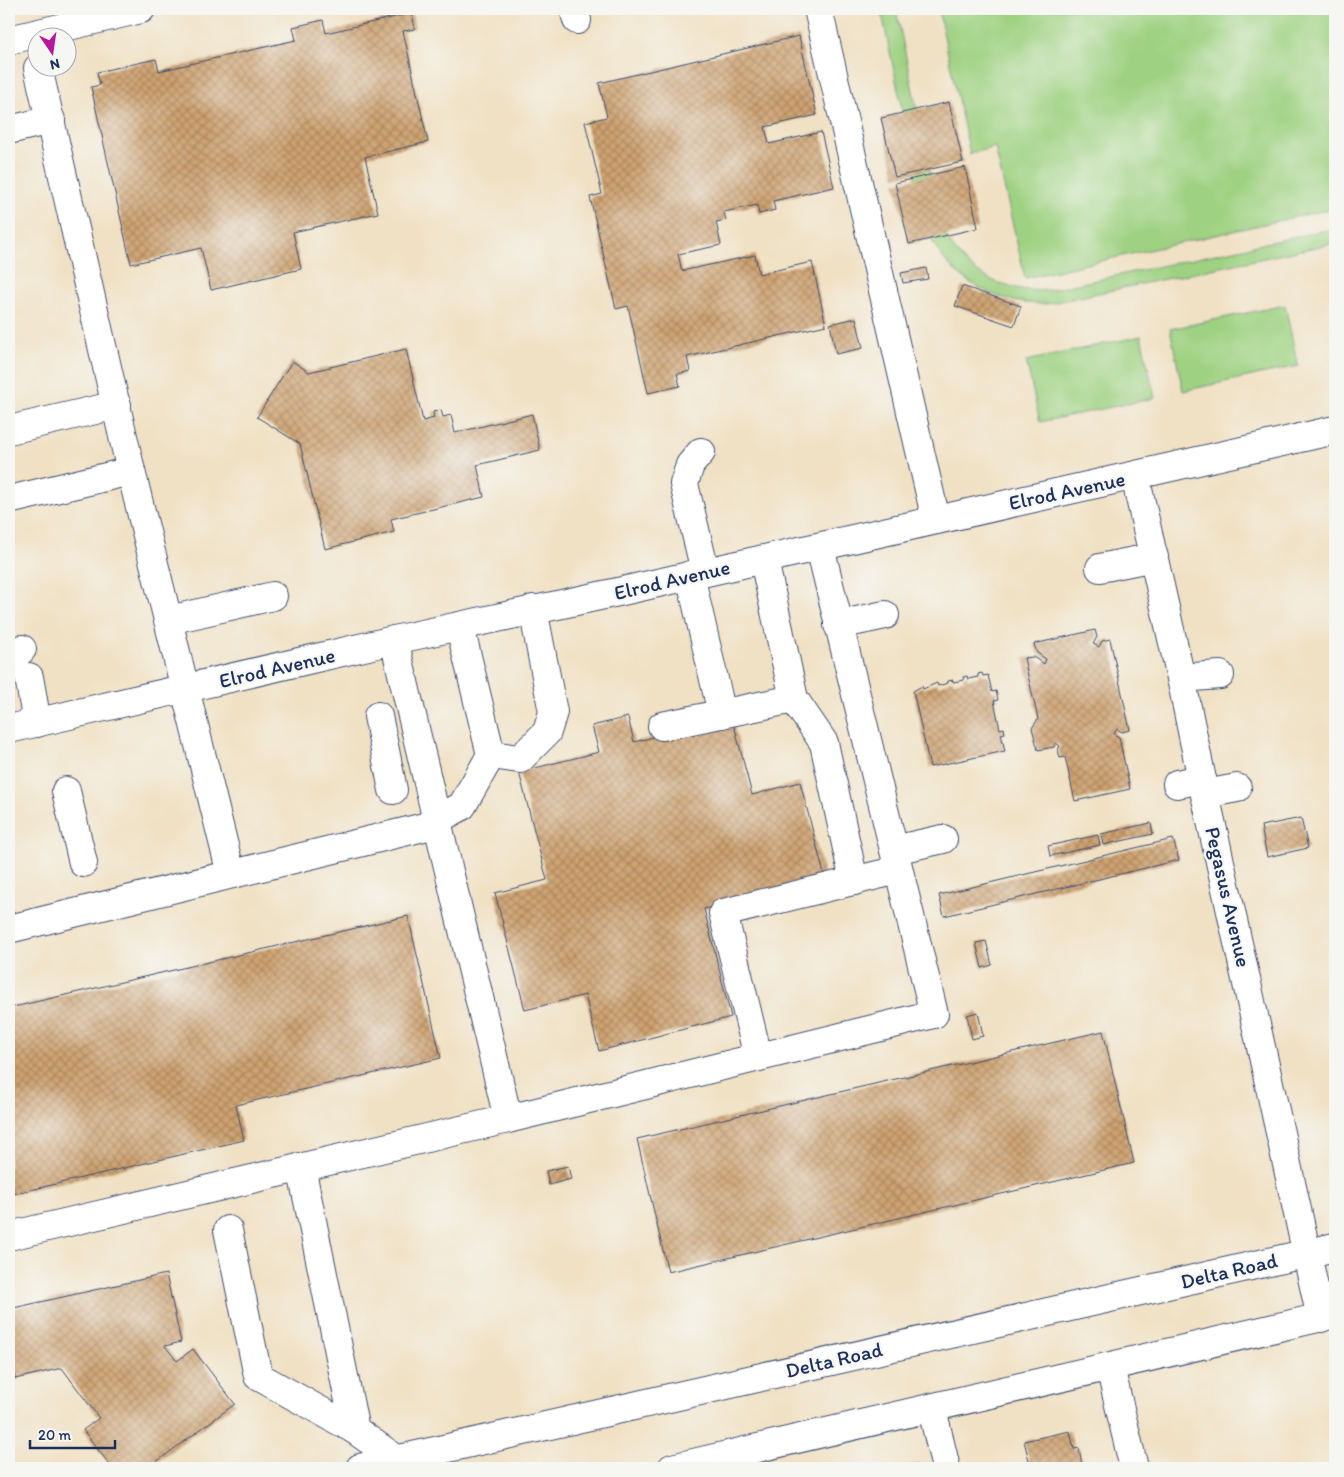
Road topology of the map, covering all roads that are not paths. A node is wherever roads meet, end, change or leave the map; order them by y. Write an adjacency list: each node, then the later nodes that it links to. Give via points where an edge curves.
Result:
1 (142, 9): 3 (street)
2 (818, 9): 16 (street)
3 (69, 17): 4 (street)
4 (20, 37): 5 (street)
5 (28, 50)
6 (41, 78): 7 (street)
7 (51, 120): 8 (street); 9 (street)
8 (9, 130)
9 (117, 405): 10 (street); 13 (street)
10 (9, 430)
11 (1335, 430): 14 (street, Elrod Avenue)
12 (701, 452): 21 (street, via 690,465 684,484)
13 (131, 471): 15 (street); 25 (street)
14 (1135, 476): 16 (street, Elrod Avenue); 18 (street, Pegasus Avenue)
15 (9, 500)
16 (936, 520): 17 (street, Elrod Avenue)
17 (820, 547): 19 (street, Elrod Avenue); 26 (street)
18 (1154, 557): 20 (street); 31 (street, Pegasus Avenue)
19 (764, 560): 21 (street, Elrod Avenue); 33 (street)
20 (1100, 568)
21 (697, 573): 23 (street, Elrod Avenue); 34 (street)
22 (273, 596): 25 (street)
23 (533, 610): 27 (street, Elrod Avenue); 39 (street, via 553,712 547,732 520,758)
24 (885, 615): 26 (street)
25 (169, 620): 32 (street)
26 (838, 625): 46 (street)
27 (460, 627): 28 (street, Elrod Avenue); 39 (street)
28 (394, 640): 32 (street, Elrod Avenue); 44 (street)
29 (20, 662): 36 (street)
30 (1220, 675): 31 (street)
31 (1181, 678): 40 (street, Pegasus Avenue)
32 (184, 690): 36 (street, Elrod Avenue); 48 (street)
33 (794, 700): 34 (street); 49 (street, via 824,743)
34 (722, 714): 37 (street)
35 (378, 716): 43 (street)
36 (37, 723): 38 (street, Elrod Avenue)
37 (662, 726)
38 (9, 730)
39 (491, 755): 44 (street, via 462,806)
40 (1194, 786): 41 (street); 57 (street, Pegasus Avenue)
41 (1237, 788)
42 (66, 790): 47 (street)
43 (393, 790)
44 (435, 820): 48 (street, via 424,827); 52 (street)
45 (943, 839): 46 (street)
46 (896, 860): 49 (street); 51 (street, via 934,1014)
47 (83, 863)
48 (230, 874): 50 (street)
49 (854, 881): 51 (street, via 723,913)
50 (9, 929)
51 (758, 1058): 52 (street)
52 (508, 1118): 53 (street)
53 (300, 1167): 55 (street); 61 (street)
54 (228, 1230): 61 (street, via 258,1376)
55 (9, 1236)
56 (1335, 1247): 57 (street, Delta Road)
57 (1308, 1254): 58 (street, Pegasus Avenue); 62 (street, Delta Road)
58 (1328, 1316): 59 (street)
59 (1110, 1367): 60 (street); 66 (street)
60 (932, 1409): 64 (street); 65 (street)
61 (355, 1430): 62 (street)
62 (396, 1459): 63 (street, Delta Road)
63 (360, 1468)
64 (672, 1468)
65 (946, 1468)
66 (1134, 1468)

